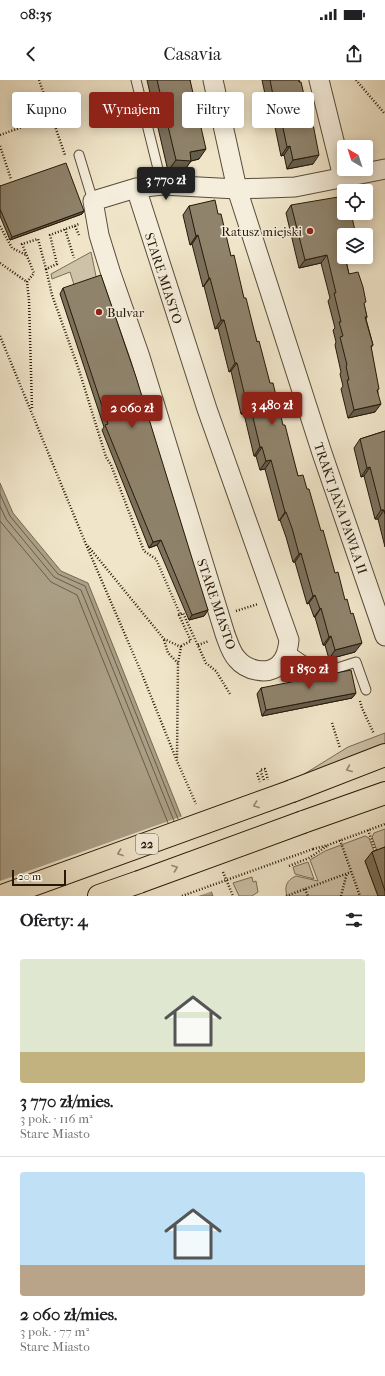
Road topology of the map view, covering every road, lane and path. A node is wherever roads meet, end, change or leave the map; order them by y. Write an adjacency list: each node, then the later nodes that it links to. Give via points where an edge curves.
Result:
1 (39, 80): 6 (path)
2 (136, 80): 17 (lane)
3 (213, 80): 19 (street, TRAKT JANA PAWŁA II)
4 (319, 80): 15 (street)
5 (356, 80): 7 (path)
6 (43, 92)
7 (385, 114)
8 (17, 128): 10 (path)
9 (56, 128): 13 (path)
10 (0, 134)
11 (0, 146): 16 (path)
12 (79, 156): 20 (lane)
13 (67, 159)
14 (385, 169): 15 (street)
15 (343, 177): 19 (street, via 295,187)
16 (11, 179)
17 (162, 185): 18 (street); 19 (street)
18 (136, 188): 20 (street); 32 (street, STARE MIASTO, via 207,409)
19 (237, 189): 35 (street, TRAKT JANA PAWŁA II, via 322,453)
20 (94, 201): 34 (street, STARE MIASTO, via 99,235 140,357)
21 (77, 225): 23 (path)
22 (0, 226): 24 (path, via 12,248)
23 (65, 229): 25 (path); 27 (path, via 50,235 57,264)
24 (27, 256): 27 (path, via 22,244 38,239); 28 (path, via 34,273)
25 (74, 258)
26 (0, 263): 28 (path)
27 (46, 269): 33 (path, via 52,295 106,457 144,551 156,559)
28 (27, 282): 30 (path)
29 (0, 336): 30 (path)
30 (32, 411): 31 (path)
31 (85, 542): 36 (path); 46 (path)
32 (274, 598): 34 (path); 38 (street, STARE MIASTO, via 289,640)
33 (180, 614): 37 (path, via 191,641); 41 (path, via 183,613 206,663 216,671)
34 (219, 617): 38 (street, STARE MIASTO, via 236,658 245,667 267,670 278,666)
35 (385, 636)
36 (164, 639): 37 (path); 39 (path, via 168,654)
37 (181, 646): 39 (path)
38 (288, 650): 40 (lane, via 322,673 356,662)
39 (178, 663): 46 (path)
40 (366, 690): 43 (path, via 359,695)
41 (230, 694)
42 (332, 723): 44 (path)
43 (374, 734)
44 (340, 748)
45 (385, 755): 60 (main road, 22, one-way to 60, bridge)
46 (177, 761): 50 (path)
47 (257, 773): 48 (path, via 260,783 264,782 260,770 265,769)
48 (269, 786)
49 (385, 793): 61 (main road, 22, one-way to 49, bridge)
50 (193, 795)
51 (385, 824): 52 (path)
52 (368, 830): 53 (path); 55 (path)
53 (340, 840): 54 (path); 57 (path)
54 (328, 845): 56 (path, via 309,858); 62 (path, bridge)
55 (377, 856)
56 (289, 866)
57 (351, 872): 58 (path); 66 (path)
58 (347, 873): 59 (path); 65 (path)
59 (305, 889): 63 (path); 64 (path)
60 (2, 896)
61 (99, 896)
62 (182, 896)
63 (286, 896)
64 (308, 896)
65 (341, 896)
66 (360, 896)

